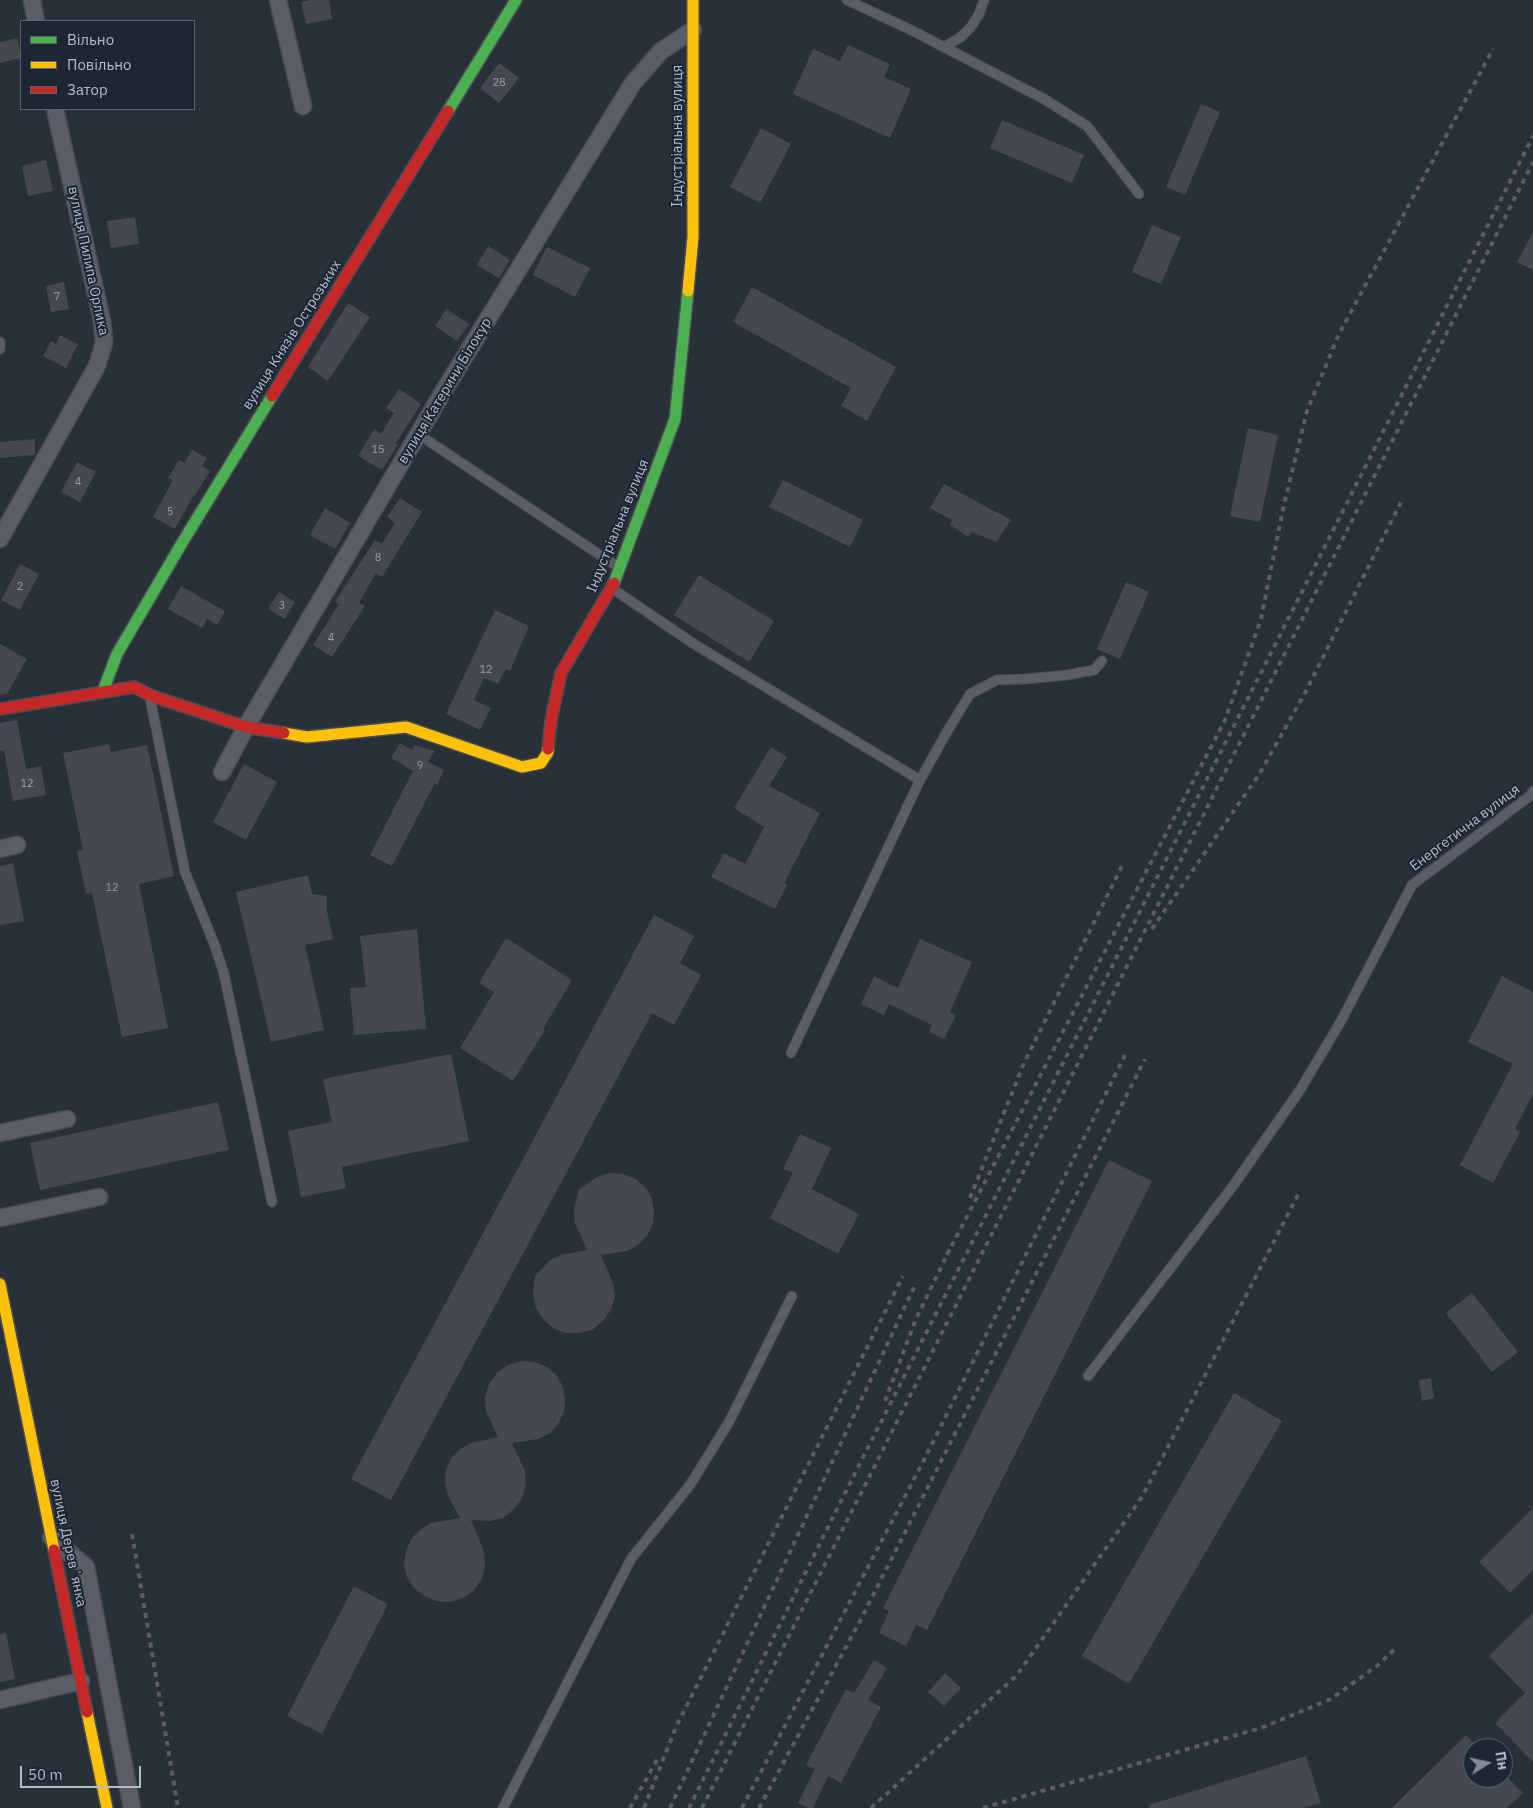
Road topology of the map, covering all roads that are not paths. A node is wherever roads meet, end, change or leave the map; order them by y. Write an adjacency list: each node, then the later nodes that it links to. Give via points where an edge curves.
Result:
1 (32, 0): 7 (street)
2 (278, 0): 10 (street)
3 (516, 0): 20 (street, вулиця Князів Острозьких, via 182,543 117,654)
4 (847, 0): 9 (lane)
5 (984, 0): 9 (lane, via 971,27 961,38)
6 (691, 1): 8 (street, Індустріальна вулиця)
7 (36, 20)
8 (693, 30): 15 (street, вулиця Катерини Білокур, via 661,51 633,83); 17 (street, Індустріальна вулиця, via 693,237 675,420)
9 (944, 47): 12 (lane, via 1044,99 1087,126)
10 (303, 106)
11 (55, 110): 16 (street, вулиця Пилипа Орлика, via 102,321 104,343 97,366)
12 (1139, 194)
13 (0, 342): 14 (lane)
14 (0, 349)
15 (418, 434): 17 (lane); 23 (street, вулиця Катерини Білокур)
16 (0, 538)
17 (620, 568): 18 (street, Індустріальна вулиця)
18 (612, 589): 23 (street, Індустріальна вулиця, via 561,673 548,752 541,763 522,767 406,728 308,737); 25 (lane, via 694,644)
19 (1102, 661): 25 (lane, via 1094,670 1084,672 997,680 970,694)
20 (103, 692): 21 (street, Індустріальна вулиця, via 134,687); 22 (street, Індустріальна вулиця)
21 (145, 692): 23 (street, Індустріальна вулиця); 33 (lane, via 152,703 184,872 224,974)
22 (0, 709)
23 (246, 727): 24 (street, вулиця Катерини Білокур)
24 (222, 772)
25 (920, 780): 29 (lane)
26 (1533, 791): 37 (lane, Енергетична вулиця, via 1412,885 1300,1090 1233,1186)
27 (17, 845): 28 (street)
28 (0, 849)
29 (791, 1053)
30 (67, 1118): 31 (street)
31 (0, 1133)
32 (99, 1197): 34 (street)
33 (272, 1202)
34 (0, 1218)
35 (0, 1284): 38 (street, вулиця Деревʼянка)
36 (792, 1296): 43 (lane, via 729,1422 690,1485 631,1559)
37 (1088, 1376)
38 (51, 1537): 39 (street, вулиця Деревʼянка); 42 (street, via 86,1567)
39 (81, 1681): 40 (street); 41 (street, вулиця Деревʼянка)
40 (0, 1700)
41 (107, 1808)
42 (132, 1808)
43 (503, 1808)

